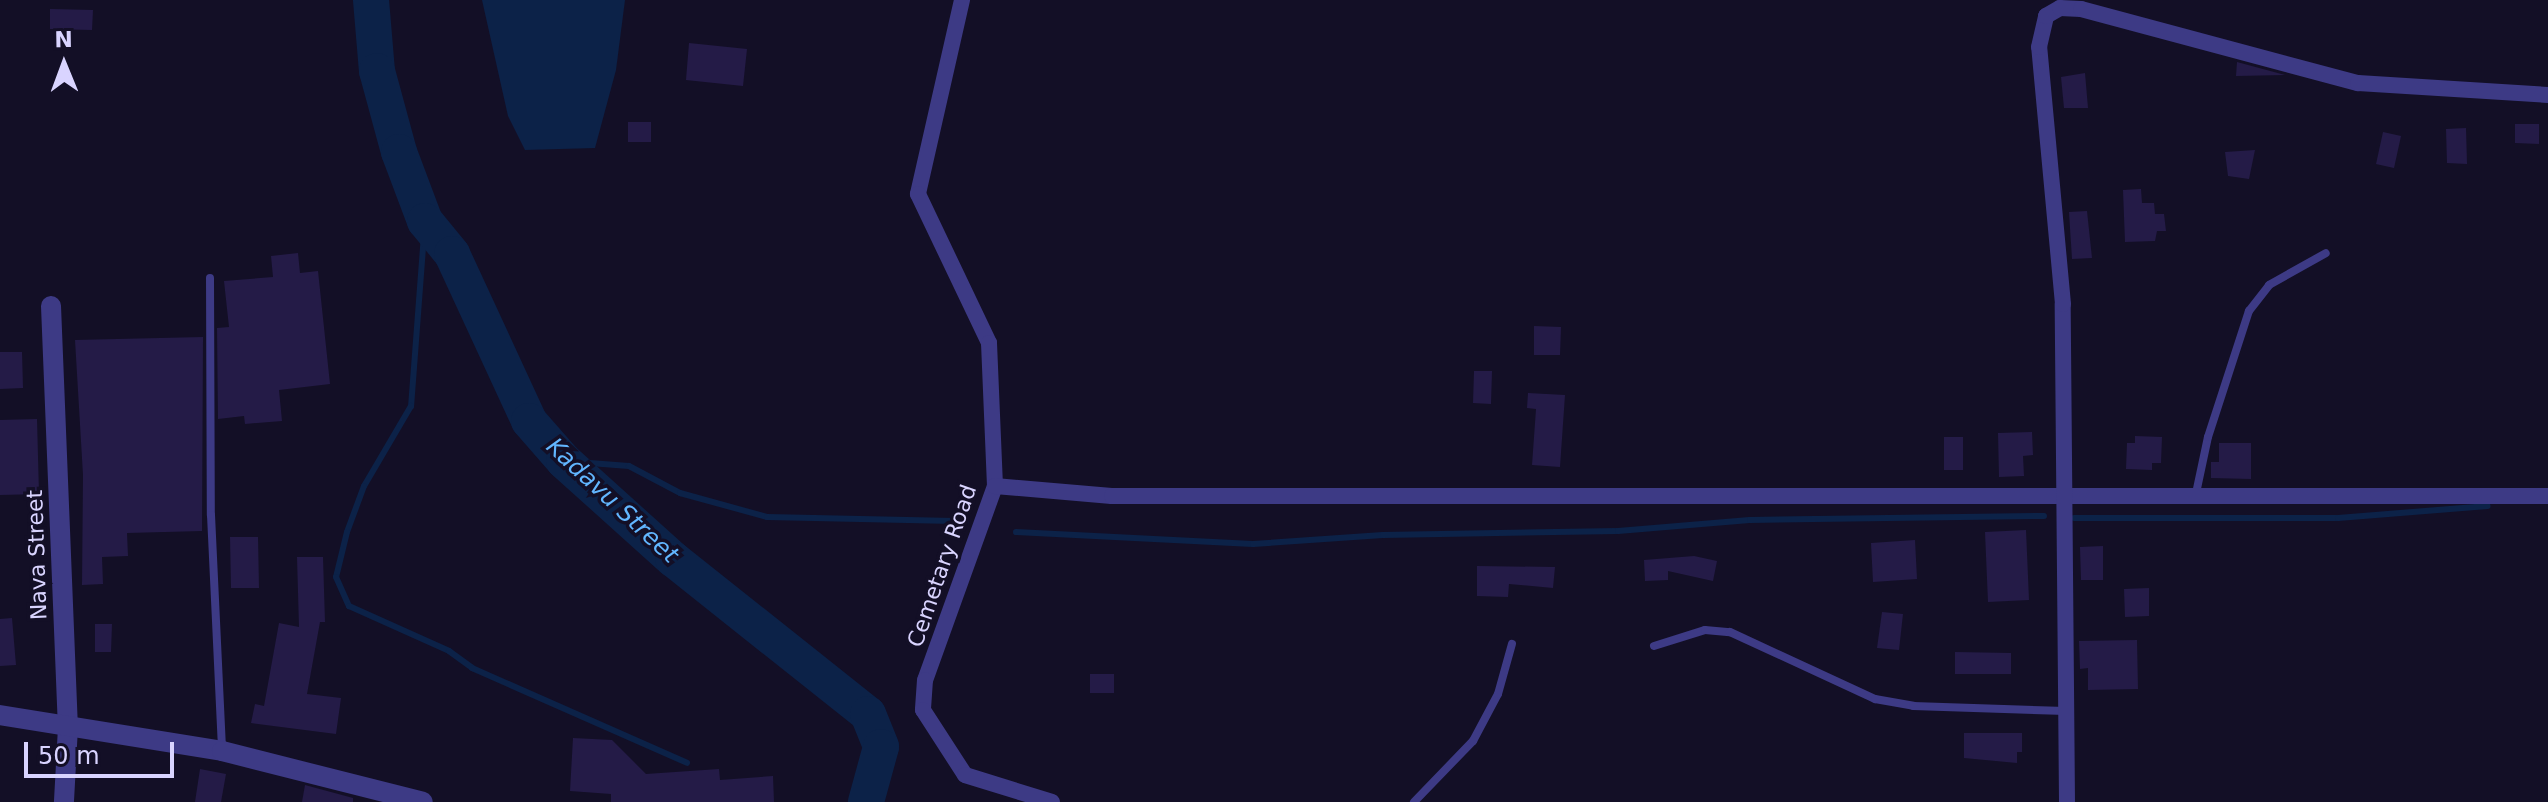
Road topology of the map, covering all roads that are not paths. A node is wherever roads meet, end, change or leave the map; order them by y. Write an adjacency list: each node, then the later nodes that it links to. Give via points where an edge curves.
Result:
1 (962, 0): 6 (street, Cemetary Road, via 918,194 989,343)
2 (2548, 95): 8 (street, via 2358,83 2081,9 2050,12 2042,23 2039,47 2063,304)
3 (2326, 253): 9 (lane, via 2269,285 2249,311 2208,437)
4 (210, 278): 15 (lane, via 211,515)
5 (51, 306): 14 (street, Nava Street)
6 (995, 486): 8 (street, via 1112,496); 18 (street, Cemetary Road, via 925,680 923,710 965,775)
7 (2548, 496): 9 (street)
8 (2064, 498): 9 (street); 12 (street)
9 (2195, 498)
10 (1512, 644): 19 (lane, via 1498,694 1473,741)
11 (1654, 646): 12 (lane, via 1705,630 1730,632 1875,699 1913,706)
12 (2066, 711): 20 (street)
13 (0, 715): 14 (street)
14 (68, 727): 15 (street); 16 (street, Nava Street)
15 (222, 751): 17 (street)
16 (64, 802)
17 (423, 802)
18 (1052, 802)
19 (1414, 802)
20 (2067, 802)

